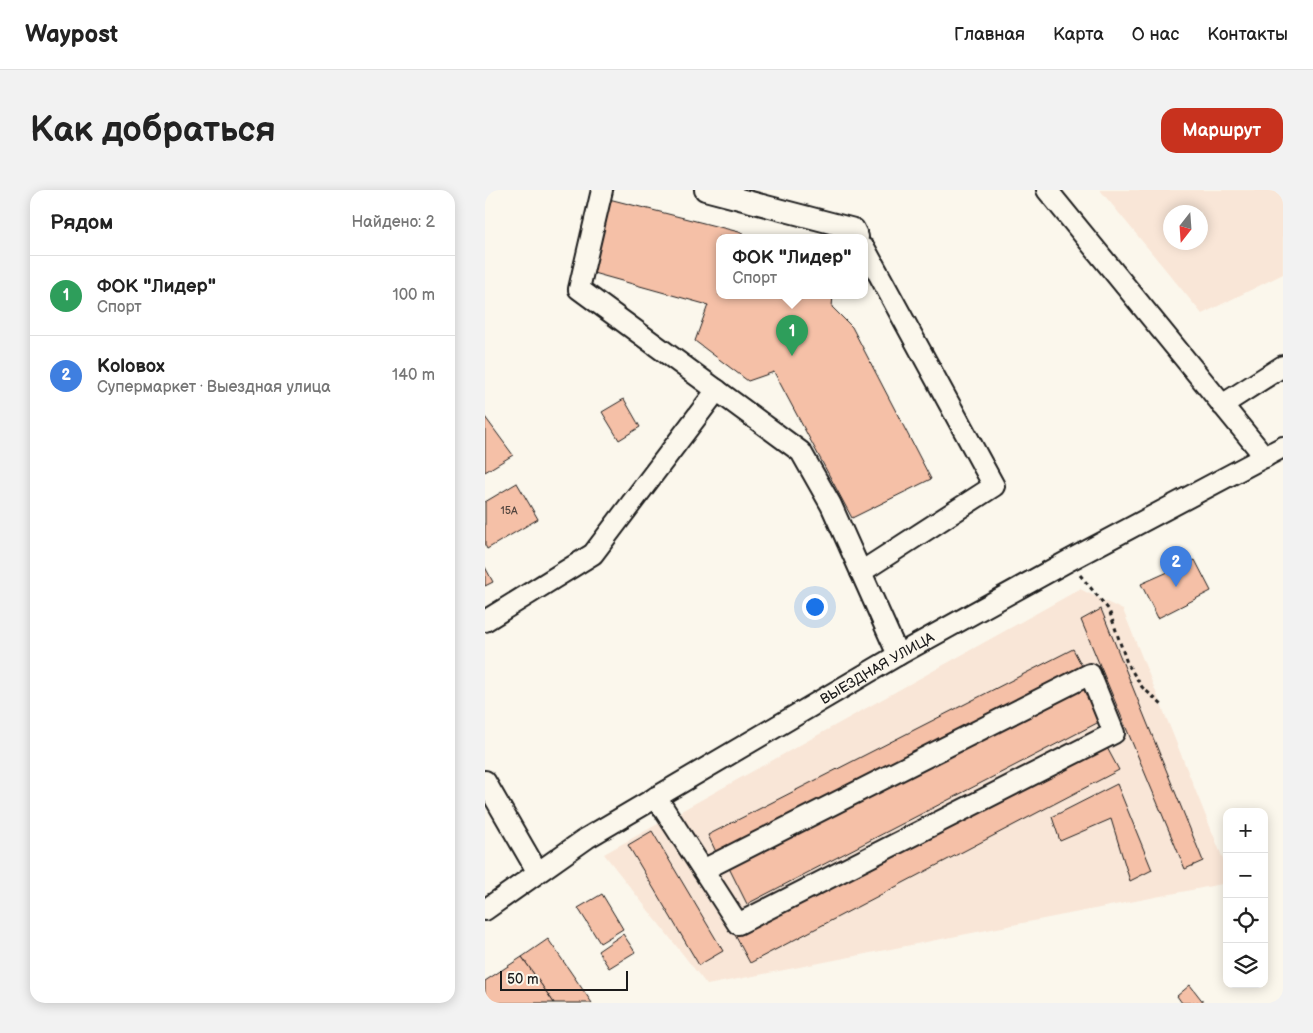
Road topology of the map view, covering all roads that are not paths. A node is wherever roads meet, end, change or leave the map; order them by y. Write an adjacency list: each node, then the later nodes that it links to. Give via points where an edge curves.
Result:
1 (602, 190): 7 (street, via 579,289)
2 (705, 190): 4 (street, via 854,230)
3 (1047, 190): 8 (street)
4 (856, 234)
5 (868, 255): 11 (street, via 994,486)
6 (1283, 366): 8 (street)
7 (717, 390): 11 (street, via 801,452 831,505); 12 (street, via 593,554)
8 (1222, 405): 10 (street)
9 (1283, 447): 10 (street, ВЫЕЗДНАЯ УЛИЦА)
10 (1265, 457): 13 (street, ВЫЕЗДНАЯ УЛИЦА)
11 (861, 572): 13 (street)
12 (485, 620)
13 (897, 655): 15 (street, ВЫЕЗДНАЯ УЛИЦА)
14 (485, 781): 17 (street)
15 (656, 798): 16 (street); 17 (street, ВЫЕЗДНАЯ УЛИЦА)
16 (703, 870): 16 (street, via 738,924 746,920 1114,733 1090,674)
17 (537, 871): 18 (street, ВЫЕЗДНАЯ УЛИЦА)
18 (485, 910)

